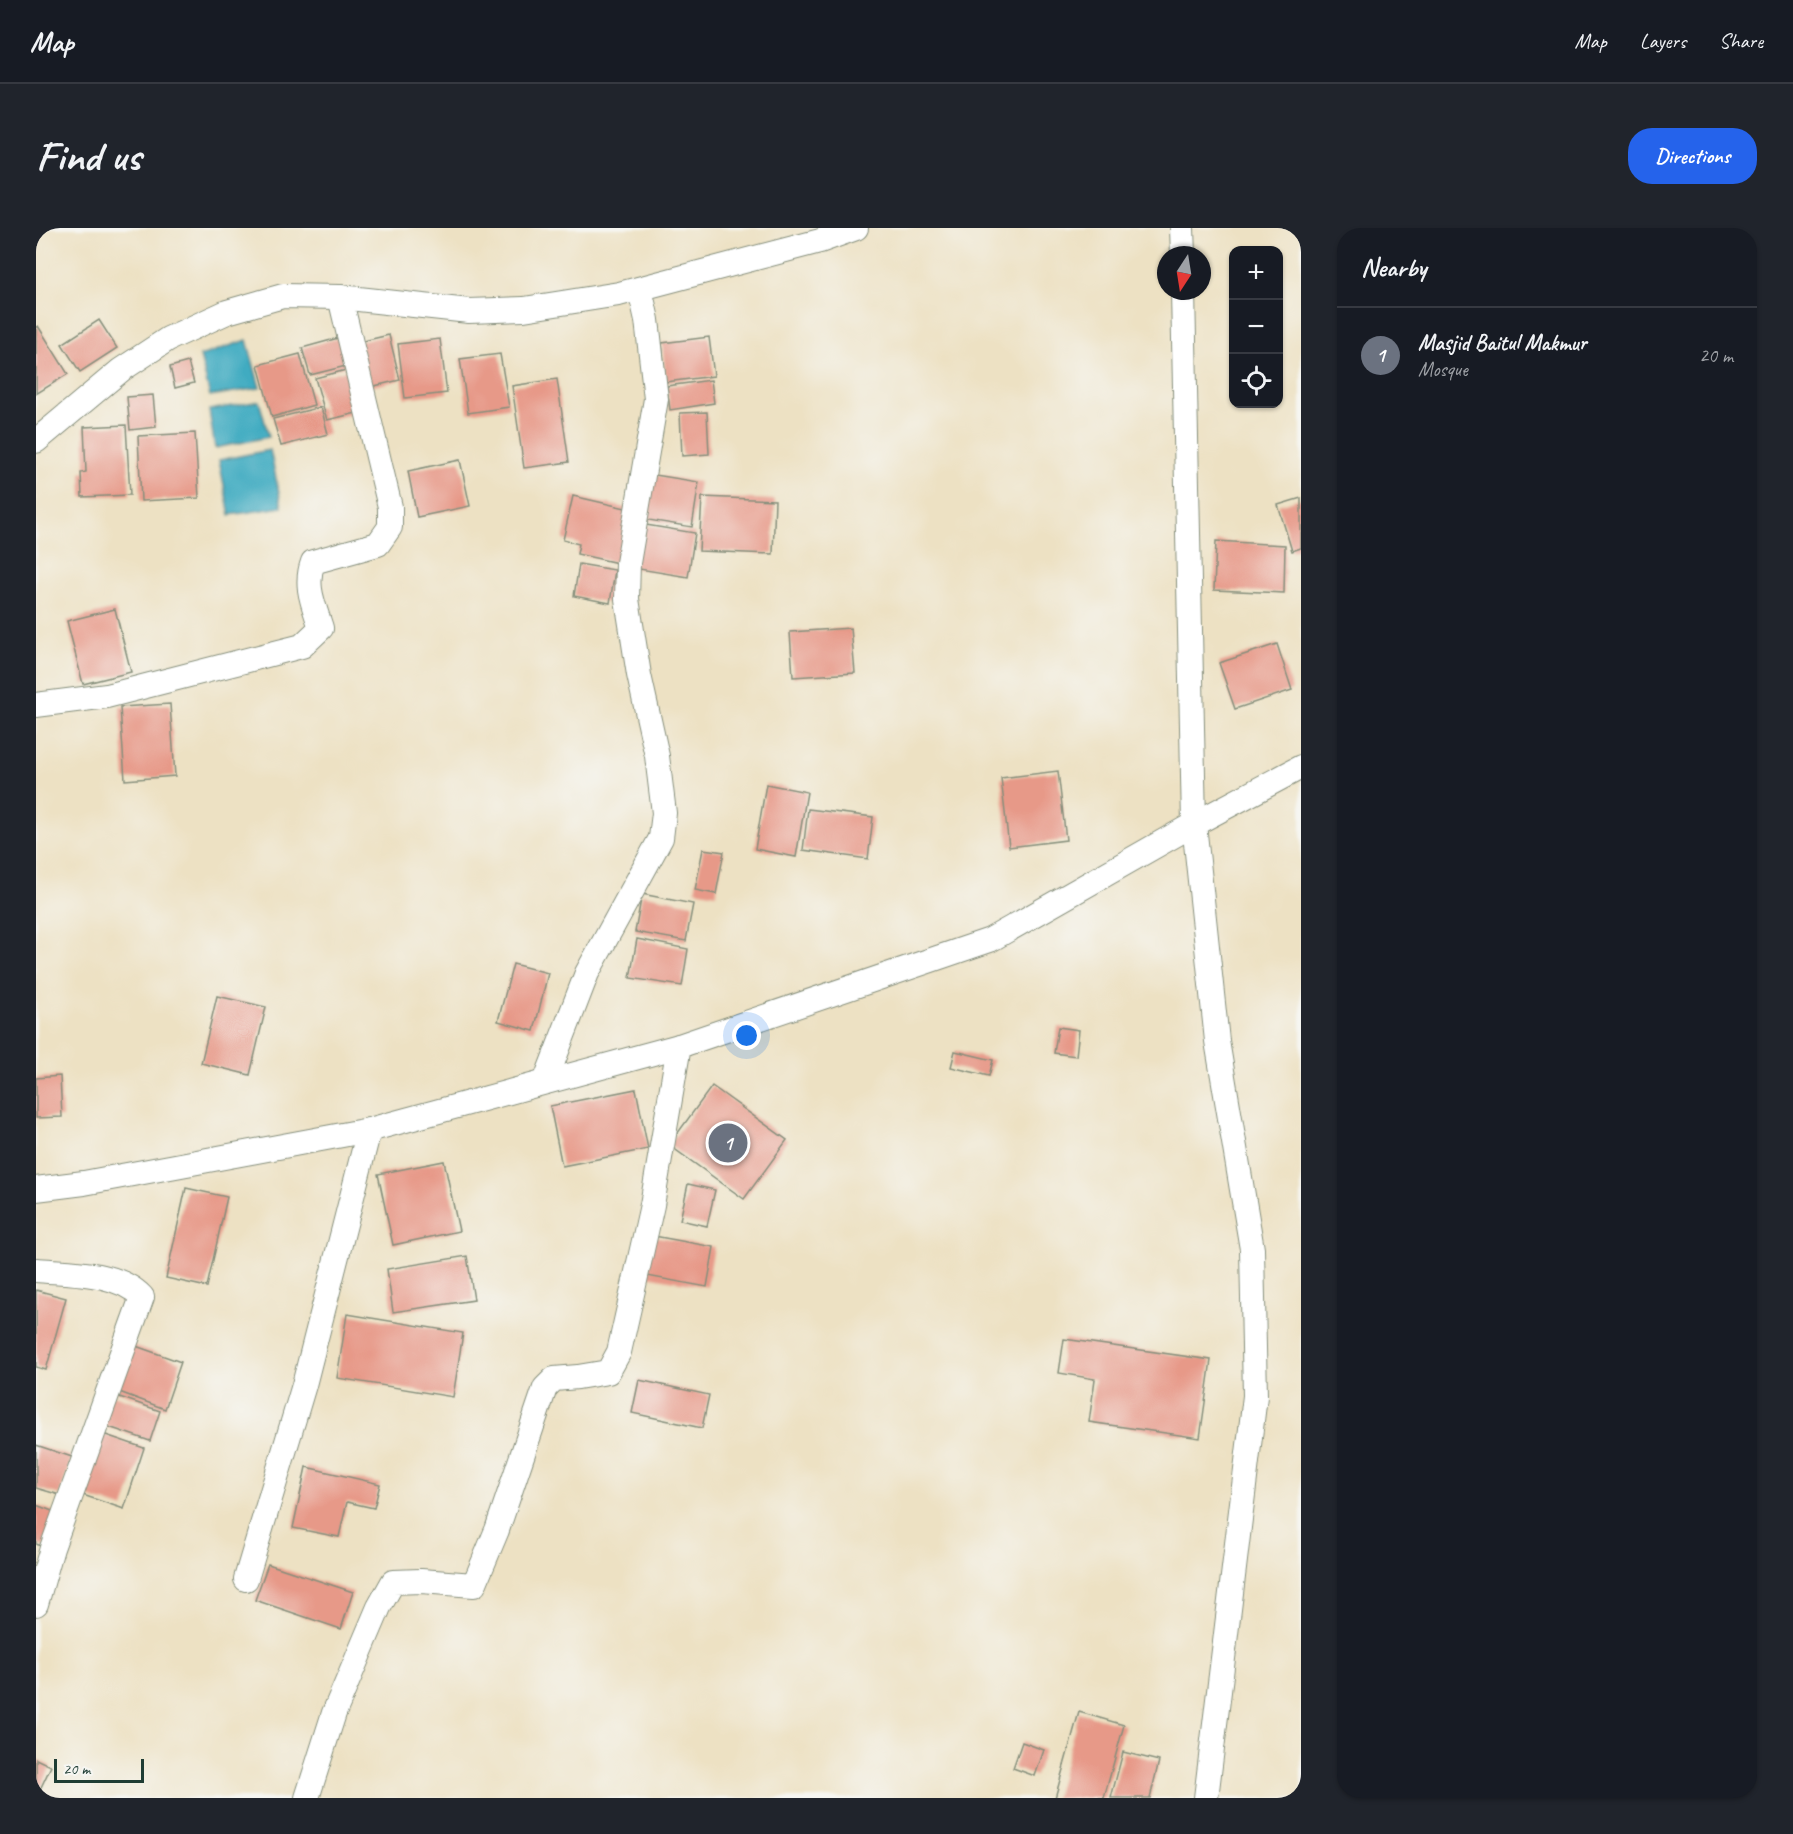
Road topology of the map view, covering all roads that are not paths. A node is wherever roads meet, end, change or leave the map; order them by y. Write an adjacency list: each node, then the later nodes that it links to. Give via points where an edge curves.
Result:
1 (856, 228): 4 (street)
2 (1182, 228): 3 (street)
3 (1183, 246)
4 (640, 289): 5 (street, via 524,309 470,311); 12 (street, via 656,399 628,563 627,599 664,813 661,838 587,974)
5 (340, 297): 7 (street, via 283,296 227,312 168,339 121,370); 8 (street, via 390,507 390,527 378,544 313,562 310,592 321,628 302,646 107,696)
6 (1184, 300): 10 (street)
7 (36, 441)
8 (36, 705)
9 (1301, 767): 10 (street)
10 (1194, 824): 11 (street, via 990,940); 19 (street, via 1217,1041 1252,1249 1255,1396)
11 (679, 1046): 12 (street); 18 (street, via 652,1205 619,1352 608,1372 554,1379 545,1388 474,1585 393,1582 334,1713)
12 (545, 1082): 13 (street)
13 (369, 1130): 14 (street, via 84,1184); 16 (street, via 304,1384)
14 (36, 1189)
15 (36, 1270): 17 (street, via 96,1275 134,1289 142,1297 52,1548)
16 (246, 1579)
17 (36, 1604)
18 (308, 1798)
19 (1206, 1798)

